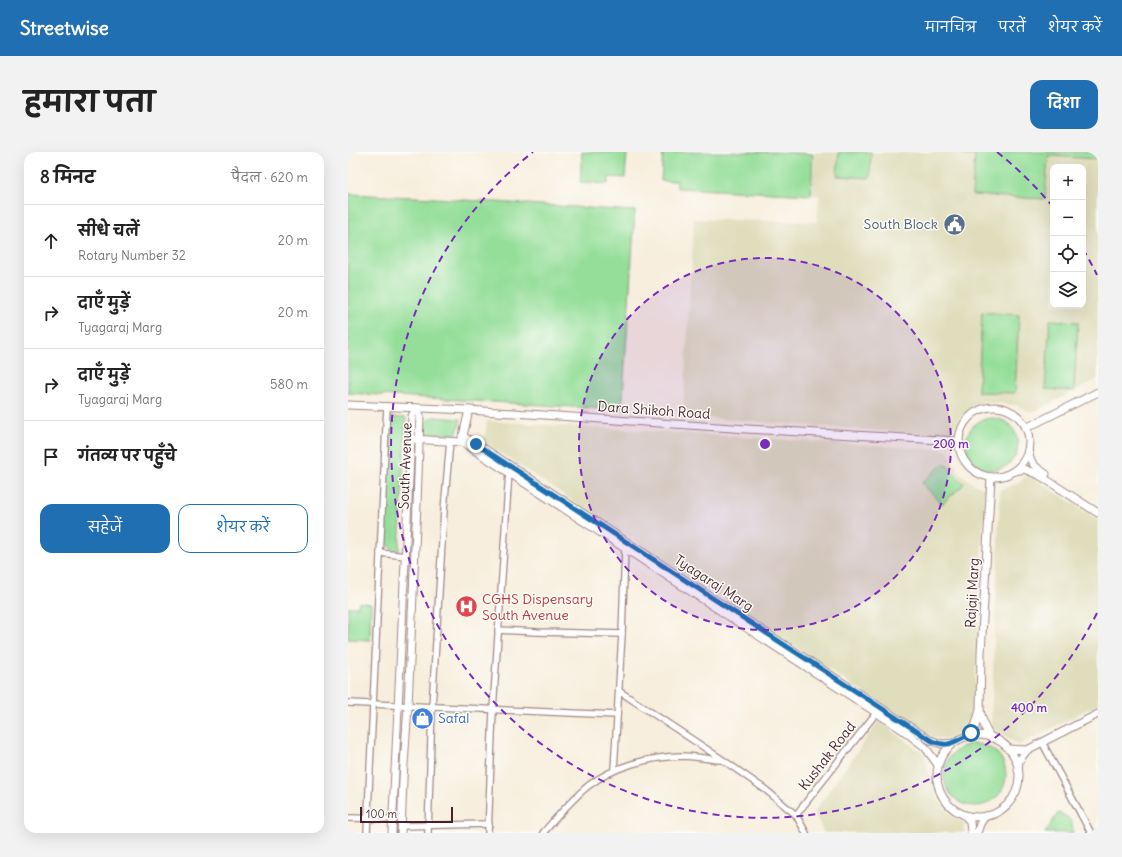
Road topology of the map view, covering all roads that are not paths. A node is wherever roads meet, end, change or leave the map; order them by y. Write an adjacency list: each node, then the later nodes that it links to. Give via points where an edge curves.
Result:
1 (1098, 392): 6 (main road)
2 (348, 405): 3 (main road, Dara Shikoh Road)
3 (387, 406): 4 (main road, Dara Shikoh Road); 19 (street)
4 (416, 408): 5 (main road, Dara Shikoh Road); 7 (main road, South Avenue, via 412,416); 8 (main road, South Avenue, via 420,416)
5 (469, 410): 9 (main road); 11 (main road, Dara Shikoh Road)
6 (1026, 428): 11 (main road, via 1016,414 1006,409 987,408 970,416 960,432); 12 (main road)
7 (411, 439): 8 (main road, Tyagaraj Marg); 20 (main road, South Avenue)
8 (420, 439): 10 (main road, Tyagaraj Marg); 27 (main road, South Avenue)
9 (462, 439): 10 (main road, Tyagaraj Marg); 14 (main road, Tyagaraj Marg); 37 (main road, Tyagaraj Marg, via 494,455 930,740 942,744)
10 (450, 441): 28 (street)
11 (958, 441): 15 (main road, via 961,456 970,469)
12 (1028, 450): 13 (main road); 16 (main road, via 1034,466)
13 (1014, 471): 15 (main road); 17 (main road, via 1024,469 1039,475)
14 (509, 472): 18 (main road, Tyagaraj Marg); 21 (street)
15 (992, 478): 30 (main road, Rajaji Marg)
16 (1098, 509)
17 (1098, 513)
18 (625, 548): 22 (street); 31 (main road, Tyagaraj Marg)
19 (380, 553): 20 (street); 25 (street)
20 (406, 556): 26 (main road, South Avenue)
21 (498, 630): 22 (street); 29 (street)
22 (622, 634): 23 (street)
23 (619, 691): 33 (street); 40 (street)
24 (348, 703): 25 (street)
25 (373, 704): 26 (street); 48 (street)
26 (398, 706): 27 (street); 49 (main road, South Avenue)
27 (408, 706): 28 (street); 52 (main road, South Avenue)
28 (432, 707): 29 (street); 51 (street)
29 (493, 710): 33 (street); 50 (street)
30 (980, 710): 34 (main road, Rajaji Marg, via 971,733); 35 (main road, Rajaji Marg)
31 (877, 712): 41 (main road, Tyagaraj Marg, via 925,747); 44 (street, Kushak Road)
32 (1098, 714): 36 (main road)
33 (617, 715): 42 (street)
34 (966, 737): 35 (main road); 37 (main road)
35 (991, 738): 38 (main road)
36 (1042, 742): 39 (main road); 61 (street)
37 (953, 743): 41 (main road, via 943,754)
38 (1008, 749): 39 (main road); 43 (main road)
39 (1027, 750): 43 (main road, via 1019,761)
40 (723, 760): 42 (street, via 682,756 650,760); 44 (street)
41 (938, 765): 45 (main road, via 936,778 940,794 951,807)
42 (614, 770): 57 (street, via 589,786)
43 (1018, 770): 46 (main road, via 1018,785 1012,799 1002,810)
44 (796, 815): 58 (street)
45 (965, 816): 46 (main road); 59 (main road, via 970,821)
46 (986, 816): 60 (main road)
47 (348, 818): 48 (street)
48 (368, 818): 49 (street); 53 (street)
49 (392, 819): 54 (main road, South Avenue)
50 (489, 824): 51 (street); 56 (street)
51 (429, 826): 52 (street); 55 (street)
52 (401, 830)
53 (367, 833)
54 (392, 833)
55 (428, 833)
56 (488, 833)
57 (543, 833)
58 (806, 833)
59 (971, 833)
60 (977, 833)
61 (1090, 833)

